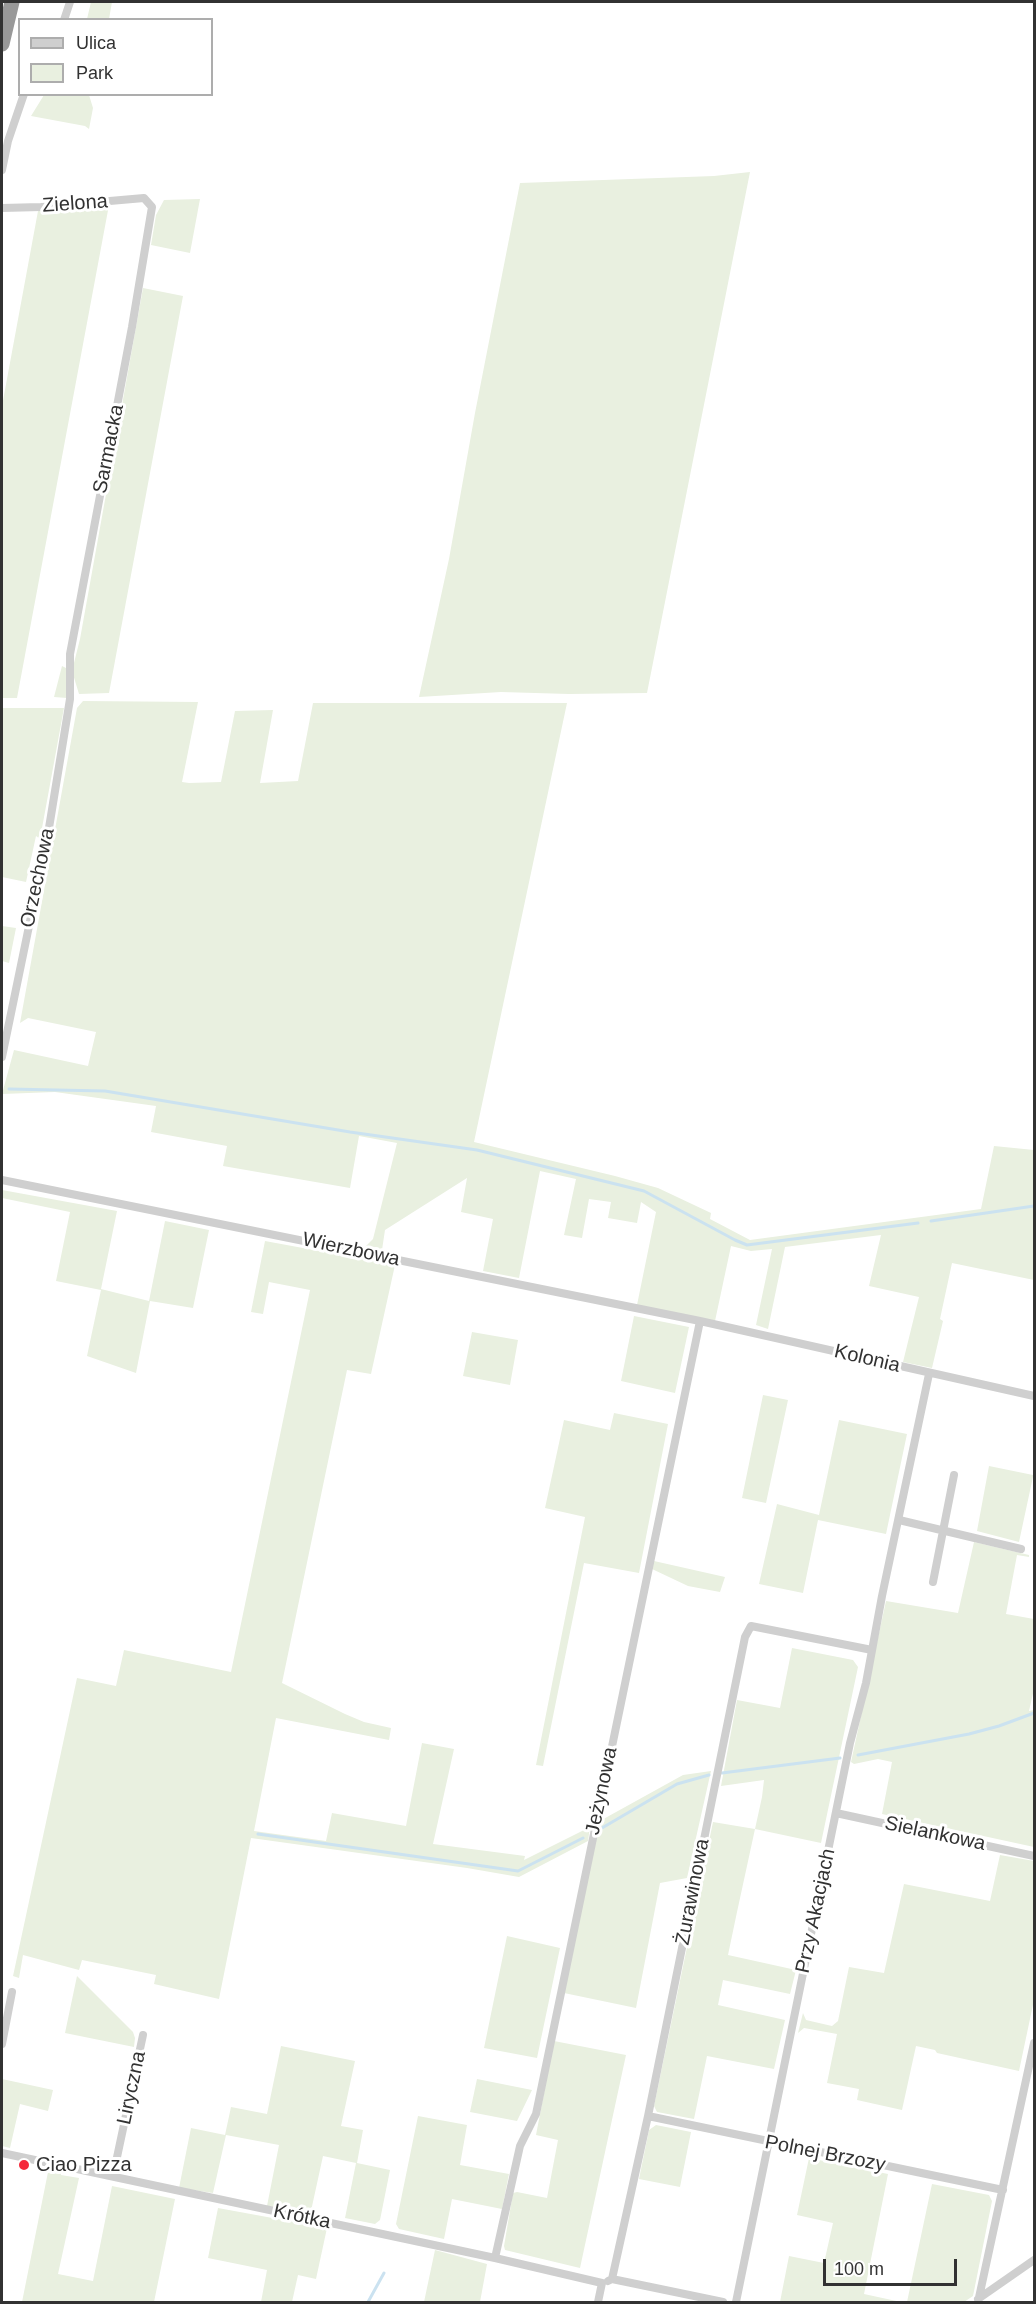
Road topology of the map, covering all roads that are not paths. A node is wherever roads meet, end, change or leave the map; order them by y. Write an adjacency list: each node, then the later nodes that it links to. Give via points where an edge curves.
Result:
1 (12, 2): 4 (highway)
2 (70, 2): 3 (street)
3 (65, 18)
4 (2, 44)
5 (23, 96): 6 (street)
6 (2, 170)
7 (148, 201): 8 (street, Zielona, via 144,198); 9 (street, Sarmacka, via 152,207 132,327 70,654)
8 (2, 208)
9 (70, 699): 10 (street, Orzechowa, via 48,834)
10 (2, 1057)
11 (2, 1180): 12 (street, Wierzbowa)
12 (700, 1321): 13 (street, Kolonia); 32 (street, Jeżynowa, via 536,2114 520,2146)
13 (929, 1374): 14 (street, Kolonia); 16 (street, Przy Akacjach)
14 (1035, 1396)
15 (954, 1475): 17 (street)
16 (899, 1520): 17 (street); 20 (street, Przy Akacjach)
17 (943, 1530): 18 (street); 19 (street)
18 (1021, 1549)
19 (933, 1582)
20 (872, 1650): 21 (street, Przy Akacjach); 27 (street, Żurawinowa, via 751,1626 745,1637)
21 (836, 1813): 22 (street, Sielankowa); 28 (street, Przy Akacjach)
22 (1035, 1856)
23 (12, 1992): 26 (street)
24 (143, 2035): 30 (street, Liryczna)
25 (1035, 2043): 31 (street)
26 (2, 2044)
27 (648, 2116): 28 (street, Polnej Brzozy); 34 (street, Żurawinowa)
28 (769, 2142): 31 (street, Polnej Brzozy); 39 (street, Przy Akacjach)
29 (2, 2153): 30 (street, Krótka)
30 (113, 2176): 32 (street, Krótka)
31 (1003, 2190): 36 (street)
32 (495, 2258): 35 (street, Krótka)
33 (1035, 2260): 36 (street)
34 (612, 2279): 35 (street); 38 (street)
35 (602, 2283): 37 (street)
36 (977, 2301)
37 (598, 2302)
38 (723, 2302)
39 (736, 2302)

